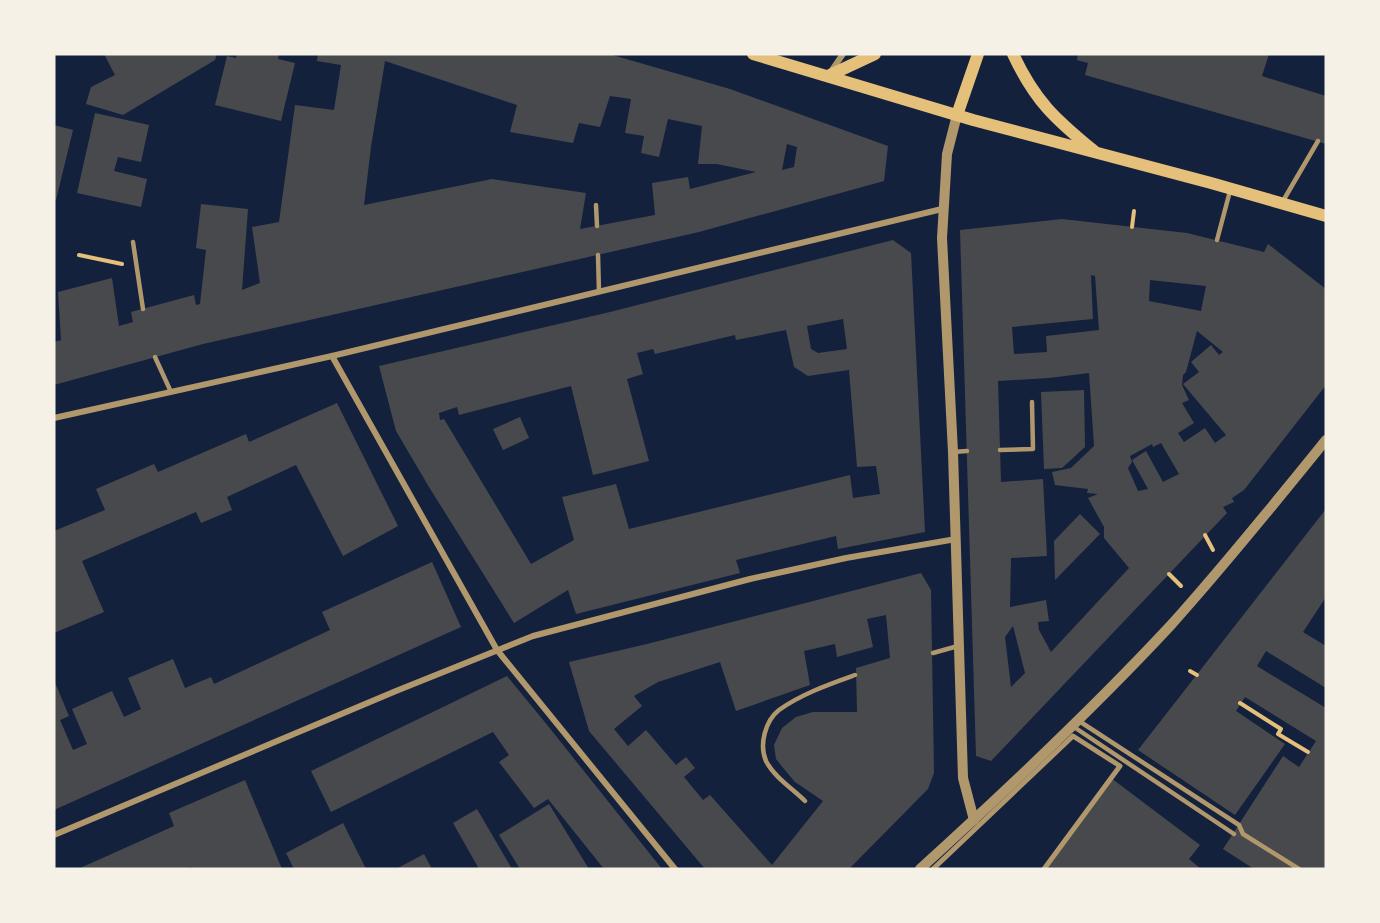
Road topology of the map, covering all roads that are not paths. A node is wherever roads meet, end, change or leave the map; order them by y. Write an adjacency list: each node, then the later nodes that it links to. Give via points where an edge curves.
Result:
1 (753, 54): 6 (main road)
2 (843, 54): 6 (street)
3 (875, 54): 6 (main road)
4 (978, 54): 7 (main road)
5 (1013, 54): 9 (main road, via 1056,120)
6 (828, 76): 7 (main road)
7 (957, 115): 9 (main road); 13 (street, via 946,154)
8 (1318, 141): 11 (lane)
9 (1097, 153): 10 (main road)
10 (1231, 189): 11 (main road); 16 (lane)
11 (1282, 203): 14 (main road)
12 (596, 205): 15 (lane)
13 (942, 209): 19 (street); 29 (street)
14 (1326, 216)
15 (597, 226)
16 (1217, 240)
17 (133, 242): 20 (lane)
18 (597, 255): 19 (lane)
19 (599, 292): 21 (street)
20 (143, 309)
21 (332, 356): 23 (street); 32 (street)
22 (155, 357): 23 (lane)
23 (171, 392): 25 (street)
24 (1032, 402): 27 (lane, via 1033,449)
25 (54, 418)
26 (1326, 441): 35 (street, via 1227,562)
27 (1000, 450)
28 (967, 451): 29 (lane)
29 (953, 452): 30 (street)
30 (956, 539): 31 (street); 32 (street, via 750,579 533,636)
31 (960, 645): 33 (lane); 39 (street, via 963,778)
32 (497, 650): 41 (street); 42 (street)
33 (933, 653)
34 (855, 675): 38 (lane, via 826,685 777,711 767,727 762,745 767,762)
35 (1075, 724): 36 (lane); 37 (lane); 39 (street)
36 (1179, 787): 37 (lane); 46 (lane)
37 (1174, 794): 40 (lane)
38 (805, 801)
39 (974, 820): 43 (street)
40 (1234, 834)
41 (54, 835)
42 (675, 869)
43 (920, 869)
44 (933, 869): 45 (street, via 1073,736 1120,766)
45 (1044, 869)
46 (1299, 869)

